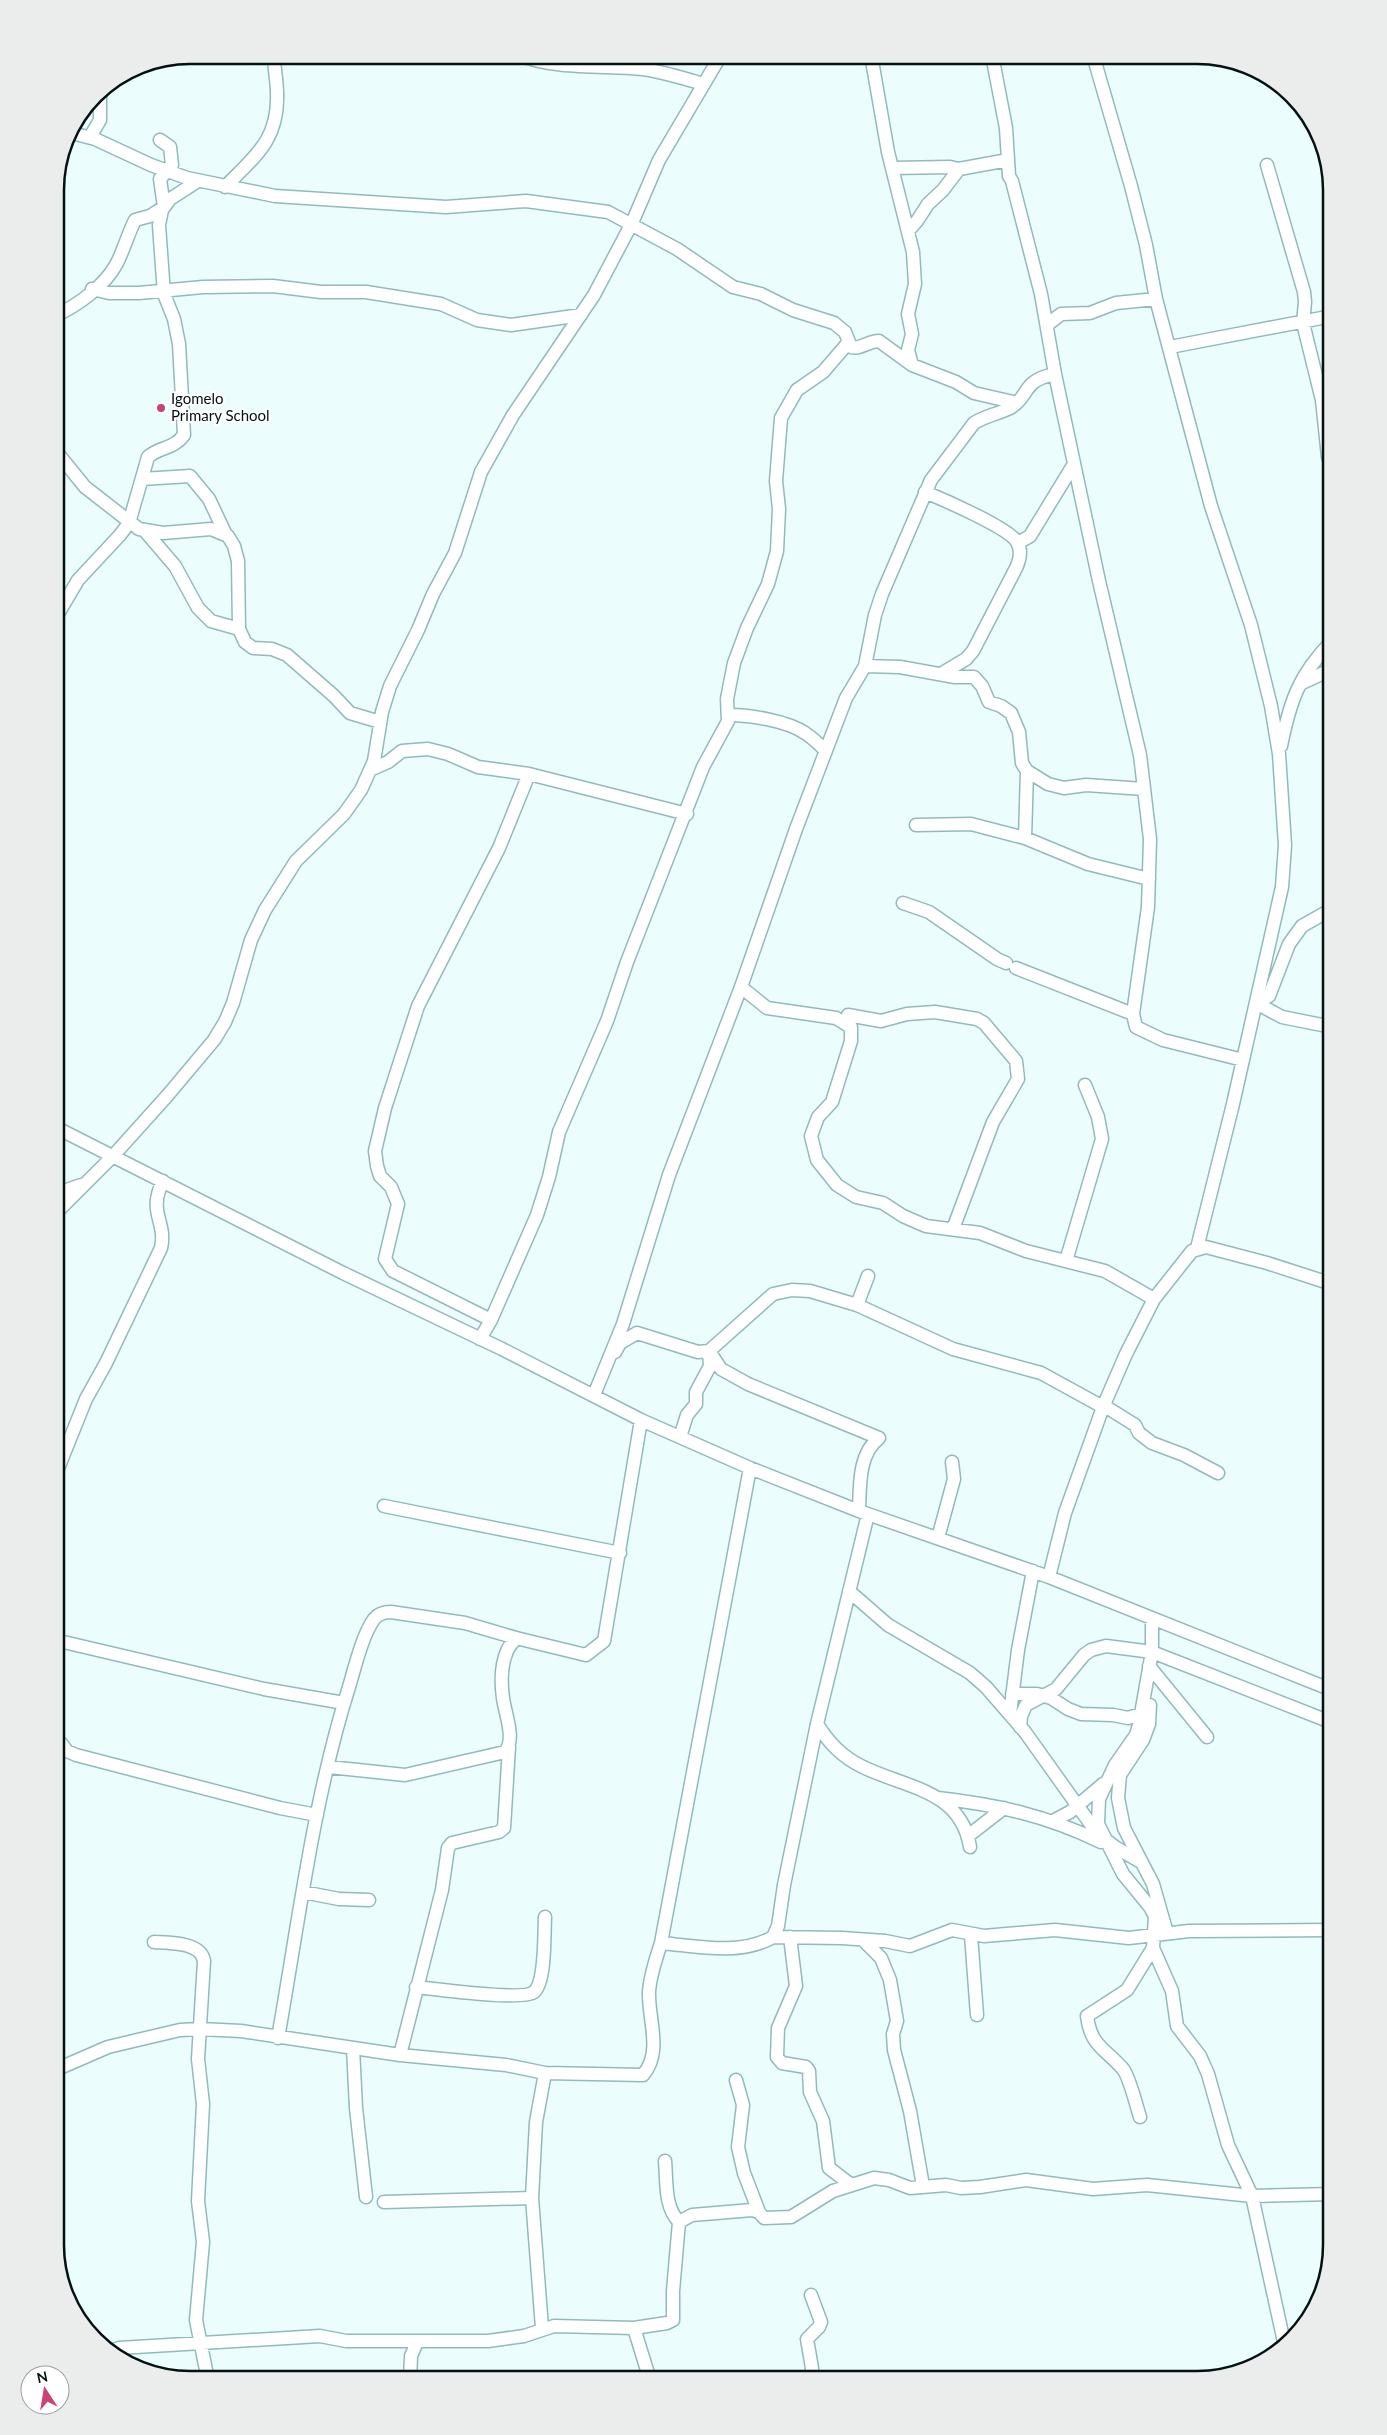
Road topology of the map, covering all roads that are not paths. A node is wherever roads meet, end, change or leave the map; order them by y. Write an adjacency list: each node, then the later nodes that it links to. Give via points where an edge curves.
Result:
1 (275, 64): 18 (street, via 277,92 274,128 258,154)
2 (567, 64): 7 (street, via 659,72)
3 (716, 64): 7 (street)
4 (873, 64): 14 (street)
5 (994, 64): 12 (street, via 1006,128)
6 (1096, 64): 24 (street, via 1131,186)
7 (703, 84): 20 (street, via 659,160)
8 (100, 102): 10 (street, via 100,120)
9 (77, 134): 10 (street)
10 (90, 137): 16 (street)
11 (160, 140): 16 (street, via 170,148 172,165)
12 (1008, 160): 15 (street); 29 (street, via 1009,176 1034,263)
13 (1267, 165): 28 (street, via 1301,278 1306,302)
14 (892, 168): 15 (street); 21 (street)
15 (959, 169): 21 (street)
16 (167, 170): 17 (street); 19 (street, via 160,180)
17 (198, 181): 18 (street); 19 (street, via 175,194)
18 (226, 187): 20 (street, via 302,199 410,205 465,206 526,201 599,210)
19 (164, 207): 22 (street, via 135,220 117,262 107,278); 23 (street, via 159,225)
20 (632, 223): 26 (street); 30 (street, via 732,287 761,294 793,310 834,322 845,332)
21 (908, 231): 32 (street, via 915,284 908,314 912,334 908,350)
22 (93, 289): 23 (street, via 109,293); 25 (street)
23 (164, 291): 26 (street, via 273,286 321,292 366,292 441,304 477,320 511,325); 38 (street, via 179,344 184,435 178,443 148,457)
24 (1156, 299): 29 (street, via 1116,303 1085,314 1061,314); 31 (street)
25 (64, 312)
26 (581, 315): 52 (street, via 513,416 481,472 455,553 395,674)
27 (1323, 318): 28 (street)
28 (1303, 322): 31 (street); 35 (street)
29 (1047, 325): 33 (street)
30 (848, 343): 32 (street, via 855,348 879,341); 51 (street, via 823,372 798,390 780,418 776,481 779,509 777,551 768,584 734,663 727,699)
31 (1170, 347): 54 (street, via 1211,506 1251,625)
32 (912, 365): 34 (street, via 956,382 974,393)
33 (1055, 374): 34 (street, via 1028,386); 37 (street)
34 (1017, 403): 39 (street, via 974,423 936,470)
35 (1323, 410)
36 (64, 461): 40 (street, via 85,487)
37 (1074, 464): 43 (street, via 1030,536); 58 (street, via 1140,755)
38 (142, 479): 40 (street); 42 (street, via 190,476 209,499)
39 (925, 492): 43 (street, via 969,511); 47 (street, via 880,601)
40 (129, 522): 41 (street); 44 (street, via 78,580)
41 (144, 531): 42 (street, via 163,533 201,528); 45 (street, via 175,566 198,608 211,621)
42 (226, 534): 45 (street, via 238,561)
43 (1018, 543): 49 (street, via 1018,563 973,651)
44 (64, 604)
45 (239, 630): 52 (street, via 249,646 280,651 293,660 350,713)
46 (1323, 650): 50 (street)
47 (865, 666): 49 (street, via 900,667); 53 (street, via 846,698)
48 (1323, 673): 50 (street)
49 (941, 674): 56 (street, via 974,678 982,686 989,702 1010,713 1019,732 1020,758)
50 (1299, 684): 54 (street, via 1288,708)
51 (729, 715): 53 (street, via 746,715 799,729); 59 (street, via 703,767)
52 (380, 722): 55 (street)
53 (826, 751): 65 (street)
54 (1279, 754): 66 (street, via 1284,873)
55 (370, 770): 57 (street, via 402,751 421,749 448,754 478,766); 73 (street, via 353,803 296,861 265,910 251,940 233,1003 214,1040)
56 (1027, 771): 58 (street, via 1048,784 1064,788 1086,785); 61 (street)
57 (529, 774): 59 (street); 85 (street, via 499,848 418,1006 385,1108 375,1151 380,1176 391,1188 398,1204 385,1260 388,1266)
58 (1144, 789): 62 (street, via 1150,839)
59 (687, 814): 85 (street, via 627,962 607,1021 558,1132 537,1215)
60 (916, 824): 61 (street, via 971,824)
61 (1025, 838): 62 (street, via 1088,864)
62 (1149, 879): 67 (street)
63 (903, 902): 67 (street, via 929,912 997,959)
64 (1323, 914): 66 (street, via 1302,926 1289,944 1269,996)
65 (740, 987): 78 (street, via 767,1008 836,1018 851,1027 851,1041 832,1102 814,1122 811,1136 817,1160 837,1185 856,1197 883,1203 914,1221); 88 (street, via 666,1183)
66 (1256, 1003): 69 (street, via 1282,1016); 70 (street)
67 (1133, 1014): 70 (street, via 1136,1027 1163,1040)
68 (848, 1015): 78 (street, via 881,1021 907,1014 934,1012 977,1019 1016,1060 1018,1079 993,1122)
69 (1323, 1025)
70 (1243, 1060): 79 (street)
71 (1085, 1086): 80 (street, via 1098,1117 1102,1139)
72 (64, 1132): 73 (street)
73 (113, 1156): 74 (street); 75 (street)
74 (163, 1180): 86 (street); 93 (street, via 155,1207 162,1235 161,1248 86,1399)
75 (83, 1185): 76 (street); 77 (street)
76 (64, 1191)
77 (64, 1205)
78 (953, 1229): 80 (street, via 980,1233 1026,1251)
79 (1197, 1248): 82 (street, via 1227,1252); 83 (street)
80 (1066, 1261): 83 (street, via 1105,1270)
81 (868, 1276): 84 (street)
82 (1323, 1281)
83 (1154, 1299): 90 (street)
84 (857, 1305): 87 (street, via 810,1291 773,1294); 90 (street, via 953,1349 1041,1373)
85 (491, 1320): 86 (street)
86 (480, 1339): 89 (street)
87 (709, 1351): 88 (street, via 698,1352 637,1333 620,1343); 92 (street, via 710,1366 696,1392 696,1404 687,1415); 98 (street, via 721,1369 748,1384 879,1438 872,1442 860,1475)
88 (606, 1367): 89 (street)
89 (594, 1395): 91 (street)
90 (1103, 1406): 96 (street, via 1135,1425 1139,1433 1152,1443); 102 (street, via 1065,1514)
91 (641, 1420): 92 (street); 100 (street)
92 (680, 1437): 95 (street)
93 (64, 1454)
94 (952, 1462): 99 (street, via 954,1480)
95 (750, 1468): 98 (street); 141 (street)
96 (1218, 1473)
97 (384, 1506): 100 (street)
98 (864, 1512): 99 (street); 103 (street)
99 (938, 1538): 101 (street)
100 (620, 1553): 105 (street, via 604,1641 595,1650 586,1654)
101 (1033, 1571): 102 (street); 110 (street)
102 (1049, 1577): 104 (street)
103 (849, 1592): 113 (street, via 888,1624 970,1673); 116 (street)
104 (1152, 1620): 107 (street); 109 (street)
105 (516, 1638): 112 (street, via 465,1623 384,1612 373,1622); 120 (street, via 507,1650 502,1677)
106 (64, 1642): 112 (street, via 264,1689)
107 (1152, 1652): 108 (street); 111 (street, via 1106,1646 1091,1650 1056,1689); 115 (street)
108 (1148, 1671): 114 (street); 118 (street); 129 (street, via 1148,1724 1143,1740 1118,1784 1124,1828)
109 (1323, 1686)
110 (1012, 1694): 111 (street); 113 (street)
111 (1044, 1696): 114 (street, via 1081,1714 1128,1718); 117 (street, via 1026,1705)
112 (344, 1703): 121 (street)
113 (1010, 1714): 117 (street)
114 (1141, 1714): 122 (street, via 1136,1735)
115 (1323, 1719)
116 (817, 1724): 123 (street, via 831,1745 864,1768); 137 (street, via 778,1926)
117 (1020, 1727): 124 (street)
118 (1207, 1737)
119 (64, 1747): 126 (street, via 76,1755)
120 (509, 1747): 121 (street, via 499,1755 405,1775); 143 (street, via 504,1828 450,1844 442,1890)
121 (329, 1767): 126 (street)
122 (1106, 1782): 124 (street); 128 (street, via 1097,1810)
123 (938, 1798): 125 (street); 125 (street, via 962,1822 969,1842)
124 (1076, 1807): 127 (street); 128 (street)
125 (1004, 1808): 127 (street)
126 (317, 1815): 130 (street, via 307,1856)
127 (1053, 1821): 128 (street)
128 (1105, 1842): 129 (street); 135 (street, via 1122,1874 1155,1916)
129 (1141, 1862): 134 (street, via 1157,1896)
130 (303, 1892): 131 (street, via 339,1899); 146 (street)
131 (369, 1900)
132 (545, 1917): 143 (street, via 540,1982 534,1992 510,1996)
133 (1323, 1930): 134 (street)
134 (1166, 1933): 135 (street)
135 (1154, 1934): 136 (street, via 1123,1938 1055,1930); 142 (street)
136 (971, 1935): 139 (street, via 952,1930 910,1946); 144 (street)
137 (773, 1937): 138 (street); 141 (street, via 750,1947)
138 (790, 1938): 139 (street); 154 (street, via 796,1986 778,2028 777,2057 782,2063 801,2065 809,2070 810,2092 823,2121 829,2168)
139 (864, 1941): 155 (street, via 881,1958 890,1980 897,2021 893,2034 894,2050 910,2111)
140 (154, 1942): 145 (street, via 201,1952 204,1961)
141 (661, 1942): 150 (street, via 650,1990 653,2049 650,2068 643,2075)
142 (1153, 1948): 152 (street, via 1127,1990 1087,2016 1089,2033 1124,2070); 157 (street, via 1172,1991 1176,2026 1200,2056 1228,2145)
143 (416, 1987): 148 (street)
144 (977, 2015)
145 (200, 2029): 146 (street, via 241,2031); 149 (street, via 180,2030 108,2048); 168 (street, via 198,2059 203,2136 198,2201 203,2242 196,2320)
146 (278, 2038): 147 (street)
147 (353, 2048): 148 (street); 158 (street)
148 (400, 2056): 150 (street, via 506,2065)
149 (64, 2066)
150 (545, 2073): 159 (street, via 536,2122)
151 (736, 2080): 161 (street, via 743,2104 738,2147)
152 (1140, 2117)
153 (665, 2161): 162 (street, via 668,2202)
154 (850, 2184): 155 (street, via 874,2178 889,2180 905,2188); 161 (street, via 791,2217 764,2218)
155 (923, 2186): 157 (street, via 980,2187 1026,2180 1093,2190 1147,2185)
156 (1323, 2194): 157 (street)
157 (1252, 2196): 166 (street)
158 (366, 2197)
159 (532, 2198): 160 (street); 164 (street)
160 (384, 2202)
161 (759, 2212): 162 (street, via 707,2213 686,2217)
162 (679, 2222): 165 (street, via 673,2320)
163 (811, 2295): 173 (street, via 821,2322 807,2339)
164 (542, 2328): 165 (street); 167 (street, via 524,2336 488,2341)
165 (634, 2328): 172 (street)
166 (1283, 2337)
167 (417, 2342): 168 (street, via 346,2341 320,2336); 171 (street, via 411,2356)
168 (201, 2343): 169 (street); 170 (street)
169 (118, 2348)
170 (206, 2371)
171 (410, 2371)
172 (647, 2371)
173 (812, 2371)

